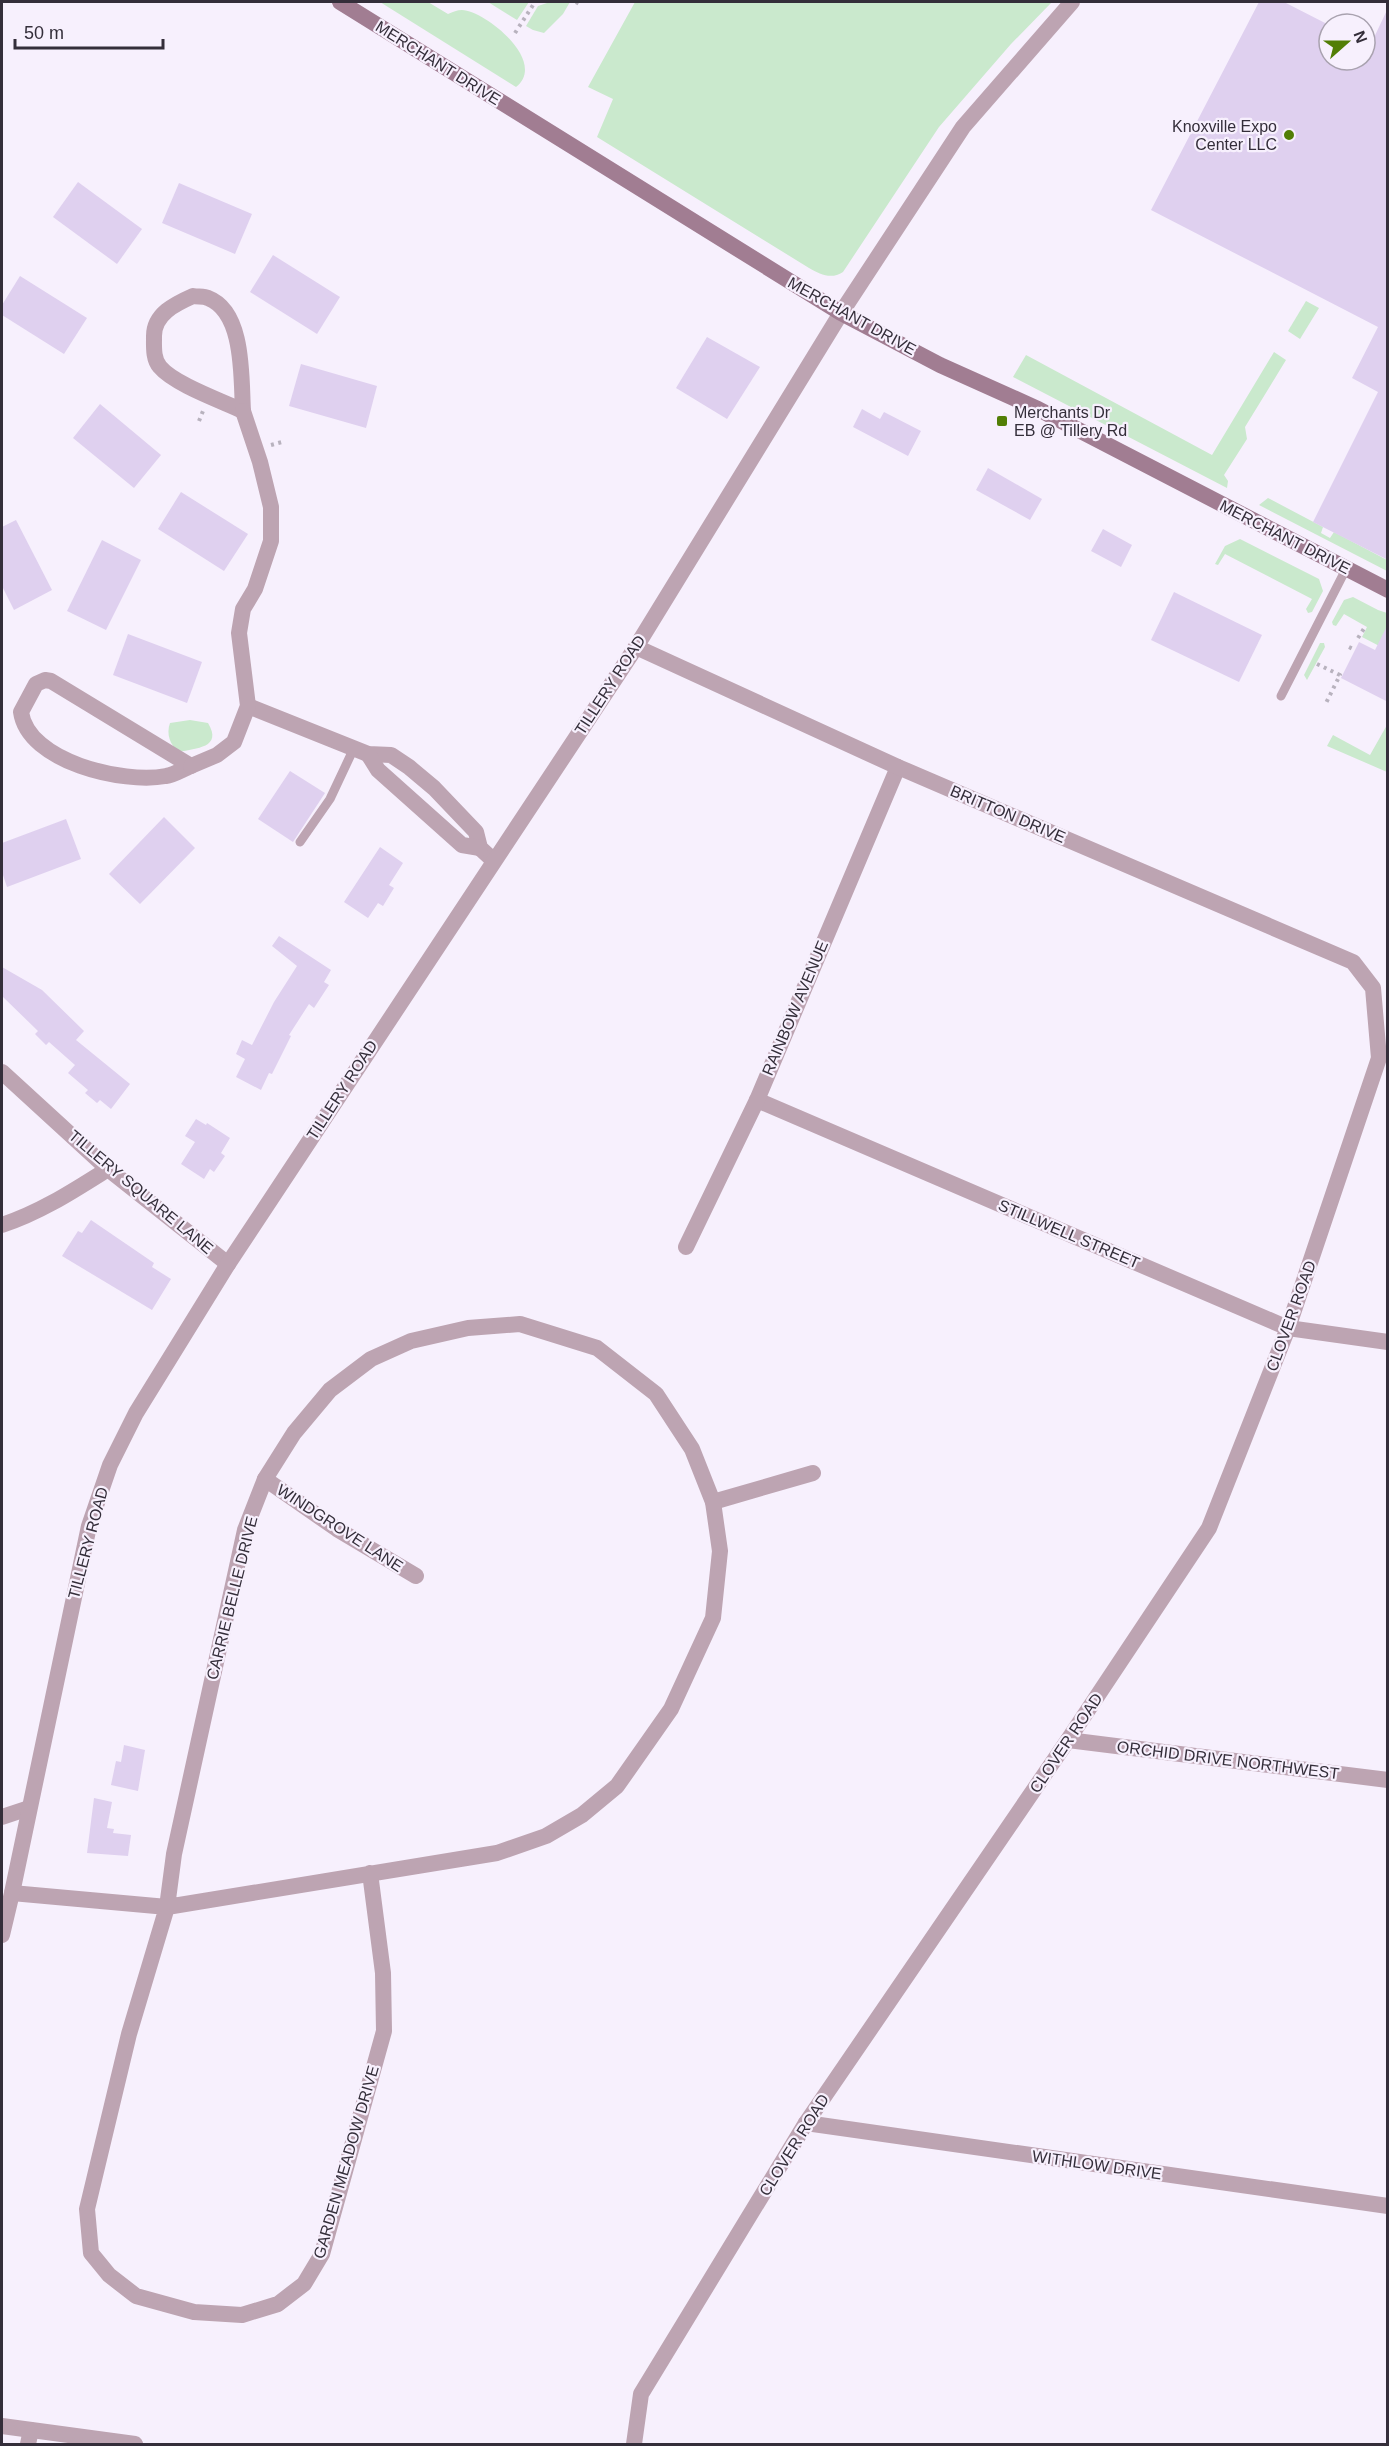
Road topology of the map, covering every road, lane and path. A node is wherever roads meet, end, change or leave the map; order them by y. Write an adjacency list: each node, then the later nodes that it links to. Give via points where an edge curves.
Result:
1 (340, 2): 7 (main road, MERCHANT DRIVE)
2 (535, 2): 6 (path)
3 (576, 2): 5 (path)
4 (1072, 2): 7 (street, TILLERY ROAD, via 963,127)
5 (581, 5)
6 (515, 33)
7 (841, 313): 9 (main road, MERCHANT DRIVE); 13 (street, TILLERY ROAD)
8 (243, 411): 8 (street, via 240,347 221,308 208,298 193,296 170,306 154,328 153,351 159,367 173,378); 17 (street, via 271,507 271,541 255,589 243,609 239,633)
9 (1346, 569): 10 (main road, MERCHANT DRIVE); 15 (lane)
10 (1388, 590)
11 (1365, 627): 12 (path)
12 (1358, 638)
13 (636, 647): 20 (street, BRITTON DRIVE); 23 (street, TILLERY ROAD)
14 (1317, 664): 16 (path, via 1340,675)
15 (1281, 696)
16 (1326, 703)
17 (248, 706): 18 (street); 19 (street, via 234,742 217,755)
18 (361, 751): 21 (lane); 22 (street, via 462,845); 22 (street, via 391,755 409,766 476,832)
19 (191, 766): 19 (street, via 167,776 138,778 79,767 31,735 21,712 36,684 51,681)
20 (898, 767): 24 (street, BRITTON DRIVE, via 1353,962); 26 (street, RAINBOW AVENUE)
21 (300, 842)
22 (480, 848): 23 (street)
23 (493, 860): 30 (street, TILLERY ROAD)
24 (1373, 988): 31 (street, CLOVER ROAD, via 1379,1058)
25 (2, 1072): 27 (street, TILLERY SQUARE LANE)
26 (757, 1100): 29 (street, RAINBOW AVENUE); 31 (street, STILLWELL STREET)
27 (108, 1169): 28 (street, via 59,1201); 30 (street, TILLERY SQUARE LANE)
28 (2, 1225)
29 (686, 1247)
30 (228, 1264): 39 (street, TILLERY ROAD, via 171,1353 110,1465 89,1526)
31 (1288, 1328): 32 (street, STILLWELL STREET); 37 (street, CLOVER ROAD, via 1209,1528)
32 (1388, 1342)
33 (813, 1473): 35 (street)
34 (265, 1479): 35 (street, CARRIE BELLE DRIVE, via 294,1433 330,1390 371,1359 411,1341 468,1328 520,1324 597,1348 656,1394 692,1449); 36 (street, WINDGROVE LANE, via 337,1529); 43 (street, CARRIE BELLE DRIVE, via 245,1530 174,1854)
35 (714, 1502): 41 (street, CARRIE BELLE DRIVE, via 720,1551 712,1618 670,1709 617,1786 582,1815 546,1836 497,1853)
36 (416, 1576)
37 (1068, 1740): 38 (street, ORCHID DRIVE NORTHWEST); 45 (street, CLOVER ROAD)
38 (1388, 1780)
39 (29, 1808): 40 (street); 42 (street, TILLERY ROAD)
40 (2, 1816)
41 (369, 1873): 43 (street, CARRIE BELLE DRIVE); 43 (street, GARDEN MEADOW DRIVE, via 383,1973 384,2031 322,2254 304,2284 278,2304 242,2315 194,2312 136,2296 109,2275 91,2253 87,2209 129,2034)
42 (12, 1893): 43 (street, CARRIE BELLE DRIVE); 44 (street, TILLERY ROAD)
43 (167, 1907)
44 (2, 1935)
45 (806, 2123): 46 (street, WITHLOW DRIVE); 50 (street, CLOVER ROAD, via 641,2394)
46 (1388, 2206)
47 (2, 2426): 48 (street)
48 (30, 2437): 49 (street)
49 (135, 2445)
50 (634, 2445)

